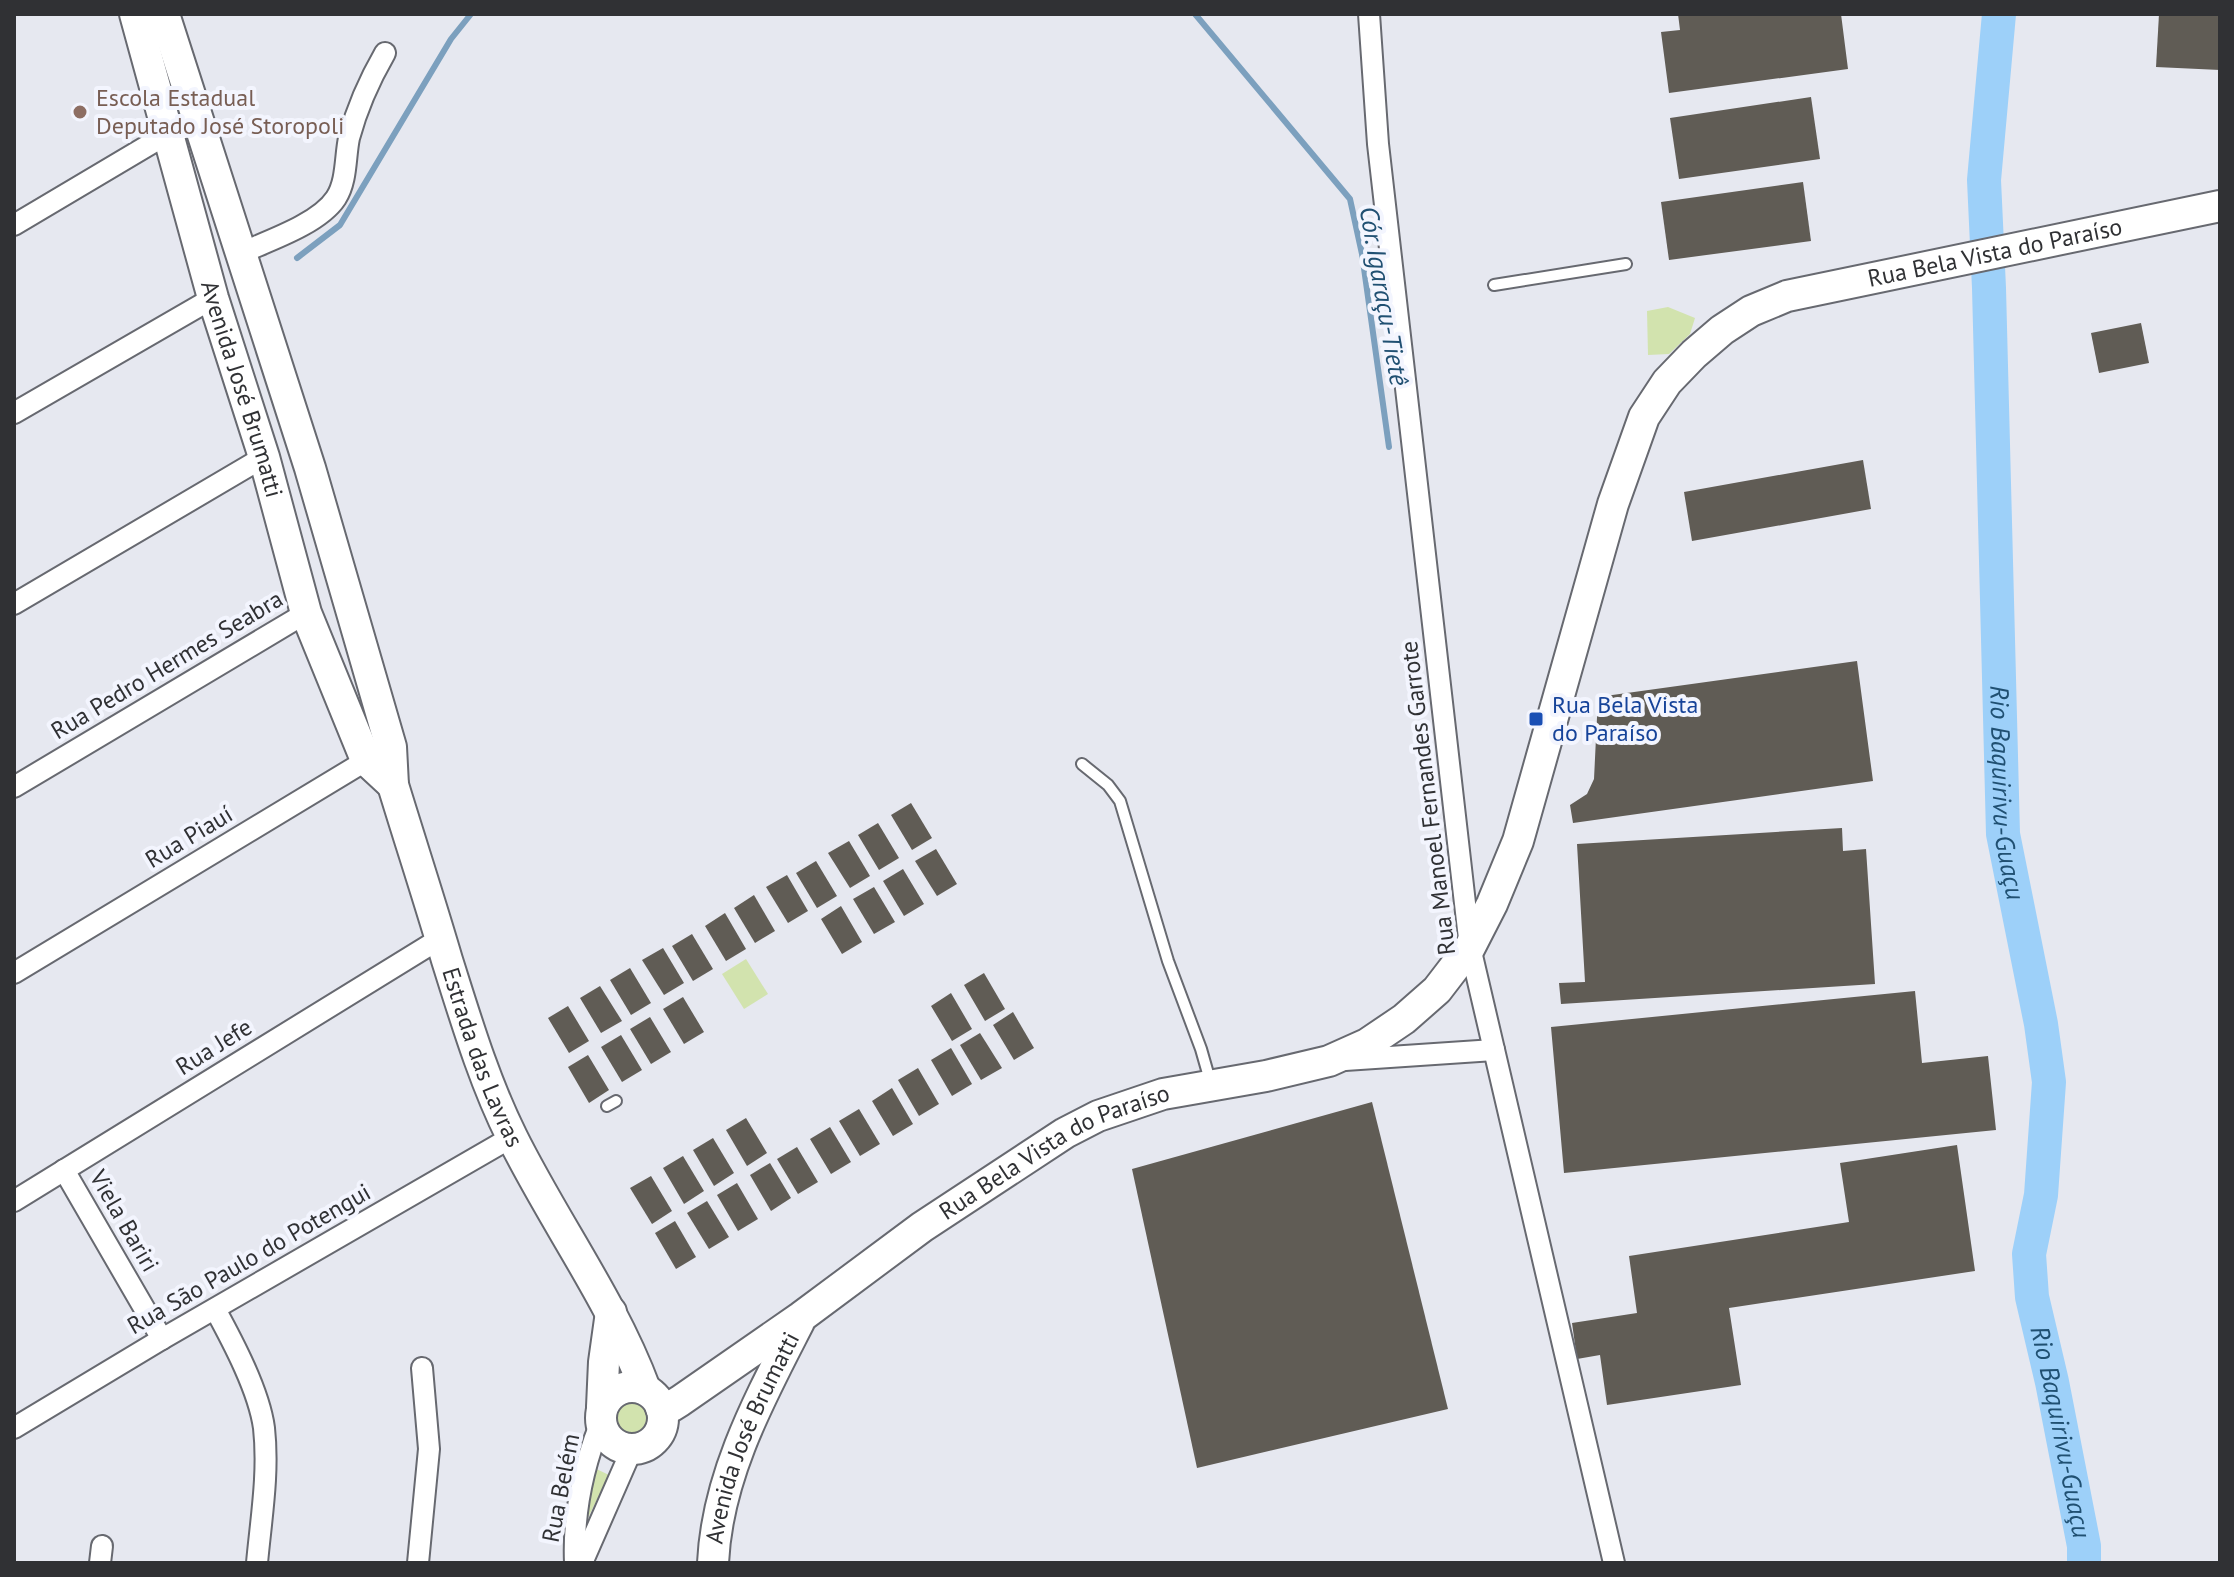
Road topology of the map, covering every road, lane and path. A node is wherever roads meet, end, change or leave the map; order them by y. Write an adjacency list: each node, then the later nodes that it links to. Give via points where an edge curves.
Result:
1 (135, 14): 6 (main road, Avenida José Brumatti)
2 (164, 14): 5 (main road, Avenida José Brumatti)
3 (1369, 14): 21 (street, Rua Manoel Fernandes Garrote, via 1378,144)
4 (385, 53): 9 (street, via 359,108 336,198 295,230)
5 (198, 123): 6 (street); 9 (main road, Avenida José Brumatti)
6 (169, 133): 8 (street); 12 (main road, Avenida José Brumatti)
7 (2220, 206): 21 (main road, Rua Bela Vista do Paraíso, via 1787,296 1751,311 1703,346 1667,382 1644,417 1613,504 1518,841)
8 (14, 225)
9 (241, 253): 17 (main road, Avenida José Brumatti, via 310,468)
10 (1626, 264): 11 (lane)
11 (1494, 285)
12 (213, 298): 13 (street); 14 (main road, Avenida José Brumatti)
13 (14, 413)
14 (264, 457): 15 (street); 16 (main road, Avenida José Brumatti)
15 (14, 604)
16 (306, 613): 17 (main road, Avenida José Brumatti); 19 (street, Rua Pedro Hermes Seabra)
17 (379, 754): 20 (main road, Estrada das Lavras); 22 (street, Rua Piauí)
18 (1082, 764): 25 (lane, via 1120,801)
19 (14, 787)
20 (441, 938): 26 (main road, Estrada das Lavras, via 467,1025); 27 (street, Rua Jefe)
21 (1470, 947): 23 (street, Rua Manoel Fernandes Garrote); 24 (main road, Rua Bela Vista do Paraíso, via 1437,990 1404,1019)
22 (14, 973)
23 (1494, 1050): 24 (street); 44 (street, Rua Manoel Fernandes Garrote)
24 (1329, 1061): 25 (main road, Rua Bela Vista do Paraíso)
25 (1211, 1086): 31 (main road, Rua Bela Vista do Paraíso, via 1163,1094 1065,1133 922,1227)
26 (512, 1137): 29 (street, Rua São Paulo do Potengui); 30 (main road, Estrada das Lavras)
27 (64, 1170): 28 (street, Rua Jefe); 32 (street, Viela Bariri)
28 (14, 1201)
29 (215, 1309): 32 (street, Rua São Paulo do Potengui); 39 (street, via 252,1386 263,1427 265,1484)
30 (611, 1312): 35 (main road, Estrada das Lavras); 36 (main road)
31 (801, 1317): 33 (main road, Avenida José Brumatti); 35 (main road, Rua Bela Vista do Paraíso, via 680,1401)
32 (162, 1339): 37 (street, Rua São Paulo do Potengui)
33 (779, 1361): 35 (main road); 43 (main road, Avenida José Brumatti, via 738,1450 724,1493)
34 (422, 1368): 40 (street, via 429,1449)
35 (655, 1410): 36 (main road, via 635,1387 625,1387 607,1398); 38 (main road, via 652,1442)
36 (602, 1415): 38 (main road, via 611,1442); 41 (street, Rua Belém, via 589,1452 574,1534)
37 (14, 1428)
38 (632, 1449): 42 (street, Rua Belém)
39 (257, 1563)
40 (418, 1563)
41 (575, 1563)
42 (582, 1563)
43 (713, 1563)
44 (1614, 1563)

